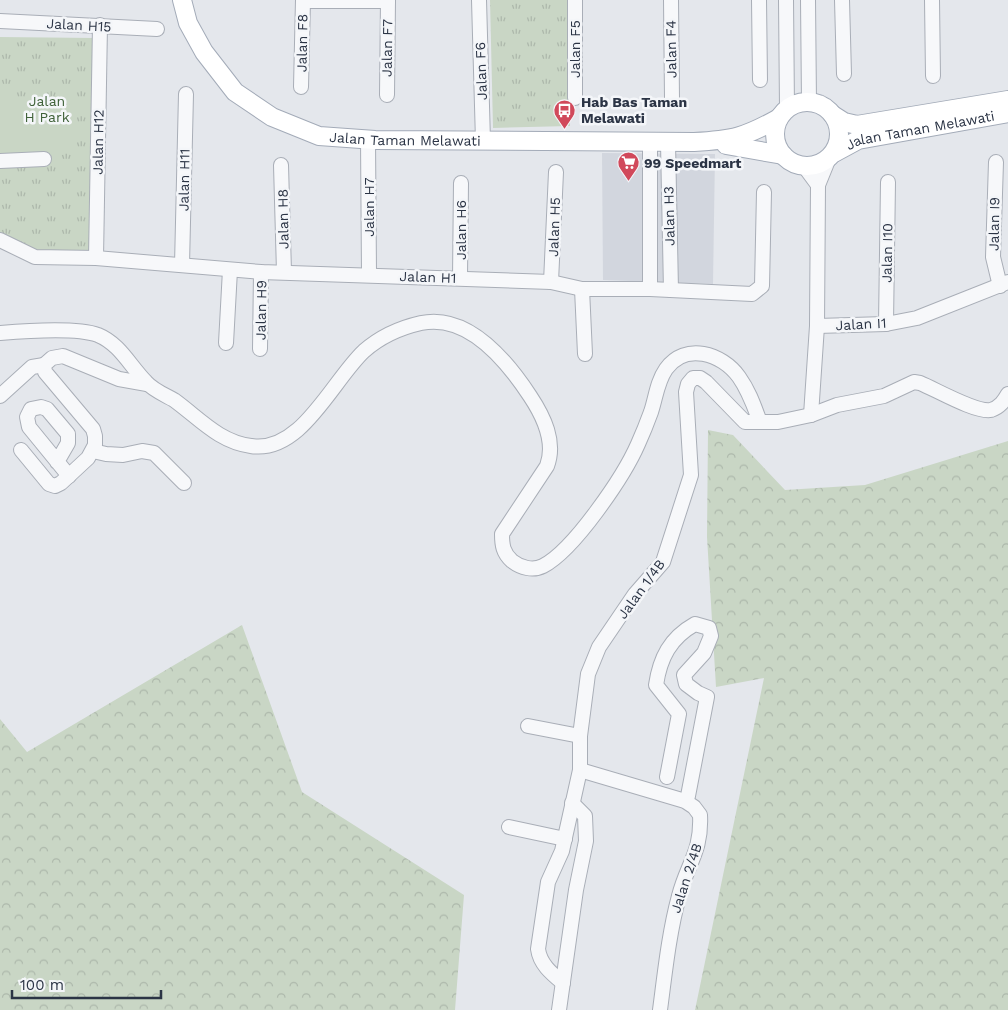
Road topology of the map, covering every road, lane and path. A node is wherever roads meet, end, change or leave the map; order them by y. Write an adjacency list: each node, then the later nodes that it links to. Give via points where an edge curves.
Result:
1 (182, 0): 28 (main road, Jalan Taman Melawati, via 188,23 204,52 235,92 272,117 319,136)
2 (388, 0): 11 (street); 20 (street, Jalan F7)
3 (479, 0): 29 (street, Jalan F6)
4 (575, 0): 21 (street, Jalan F5)
5 (671, 0): 22 (street, Jalan F4)
6 (759, 0): 17 (street)
7 (786, 0): 25 (street)
8 (808, 0): 24 (street)
9 (842, 0): 15 (street)
10 (932, 0): 16 (street)
11 (303, 1): 18 (street, Jalan F8)
12 (0, 21): 13 (street, Jalan H15)
13 (100, 26): 14 (street, Jalan H15); 46 (street, Jalan H12)
14 (158, 29)
15 (844, 74)
16 (933, 76)
17 (760, 80)
18 (301, 86)
19 (186, 94): 47 (street, Jalan H11)
20 (387, 95)
21 (575, 98)
22 (672, 98)
23 (1008, 100): 27 (main road, Jalan Taman Melawati, via 857,125 844,122)
24 (809, 102): 25 (main road, via 798,103); 27 (main road, via 823,105)
25 (783, 113): 31 (main road, Jalan Taman Melawati, via 756,131 729,140); 33 (main road, via 775,136)
26 (1008, 113): 34 (main road, Jalan Taman Melawati, via 858,140)
27 (833, 114): 34 (main road, via 839,127 839,140)
28 (368, 140): 29 (main road, Jalan Taman Melawati); 51 (street, Jalan H7)
29 (484, 141): 32 (main road, Jalan Taman Melawati)
30 (668, 142): 31 (main road, Jalan Taman Melawati); 32 (main road, Jalan Taman Melawati); 57 (street, Jalan H3)
31 (694, 142): 33 (main road, Jalan Taman Melawati, via 744,146)
32 (650, 143): 56 (street, Jalan H3)
33 (783, 155): 39 (main road)
34 (832, 156): 39 (main road, via 822,163); 43 (street, Jalan I1)
35 (44, 159): 36 (street)
36 (0, 161)
37 (996, 162): 54 (street, Jalan I9, via 993,256)
38 (282, 165): 50 (street, Jalan H8)
39 (804, 166): 43 (street)
40 (556, 172): 53 (street, Jalan H5)
41 (888, 182): 58 (street, Jalan I10)
42 (461, 183): 52 (street, Jalan H6)
43 (818, 185): 59 (street, Jalan I1)
44 (764, 192): 57 (street, Jalan H1, via 762,286 752,294)
45 (0, 240): 46 (street, Jalan H1, via 35,257)
46 (96, 258): 47 (street, Jalan H1)
47 (182, 265): 48 (street, Jalan H1)
48 (230, 270): 49 (street, Jalan H1); 61 (street)
49 (262, 272): 50 (street, Jalan H1); 62 (street, Jalan H9)
50 (284, 272): 51 (street, Jalan H1)
51 (369, 274): 52 (street, Jalan H1)
52 (460, 278): 53 (street, Jalan H1)
53 (552, 282): 55 (street, Jalan H1)
54 (1004, 284): 58 (street, Jalan I1, via 917,318)
55 (582, 289): 56 (street, Jalan H1); 63 (street)
56 (650, 289): 57 (street, Jalan H1)
57 (671, 290)
58 (886, 324): 59 (street, Jalan I1)
59 (818, 326): 68 (street)
60 (0, 333): 65 (street, via 96,335 113,343)
61 (226, 343)
62 (260, 349)
63 (585, 354)
64 (44, 365): 65 (street, via 52,358 63,356 118,380); 67 (street, via 32,367); 71 (street, via 54,384 93,429 96,436)
65 (147, 384): 69 (street, via 190,411 215,433 231,442 253,447 291,437 304,425 339,378 384,336 406,326 432,321 475,334 521,382 536,404 551,441 547,466 502,534 502,546 507,557 518,566 532,569 557,556 614,490 637,446 659,382 675,360 687,353 705,353 723,361 750,395)
66 (1008, 394): 68 (street, Jalan 1/4B, via 1002,404 991,410 979,409 914,382 884,396 837,405)
67 (0, 396)
68 (812, 415): 69 (street, Jalan 1/4B)
69 (760, 422): 76 (street, Jalan 1/4B, via 745,422 700,378 693,378 688,384 691,474 685,498 663,562 635,594 599,646 588,674)
70 (20, 450): 73 (street, via 49,484 55,486)
71 (93, 451): 73 (street); 74 (street, via 123,455 142,451 154,453)
72 (57, 462): 73 (street)
73 (69, 476)
74 (184, 483)
75 (528, 726): 76 (street)
76 (580, 736): 79 (street, Jalan 1/4B)
77 (672, 759): 78 (street); 78 (street, via 679,714 656,685 658,669 670,644 695,624 709,628 711,636 704,653 684,675 686,684 707,696); 80 (street)
78 (694, 763): 81 (street)
79 (580, 770): 81 (street); 82 (street, Jalan 1/4B)
80 (667, 778)
81 (685, 801): 87 (street, Jalan 2/4B, via 700,815 701,826 698,850 680,893 672,927)
82 (572, 803): 84 (street, Jalan 1/4B); 85 (street, via 585,816 586,841)
83 (509, 828): 84 (street)
84 (565, 839): 85 (street, Jalan 1/4B, via 561,856 548,882 538,949 544,965)
85 (562, 983): 86 (street)
86 (560, 1010)
87 (660, 1010)

